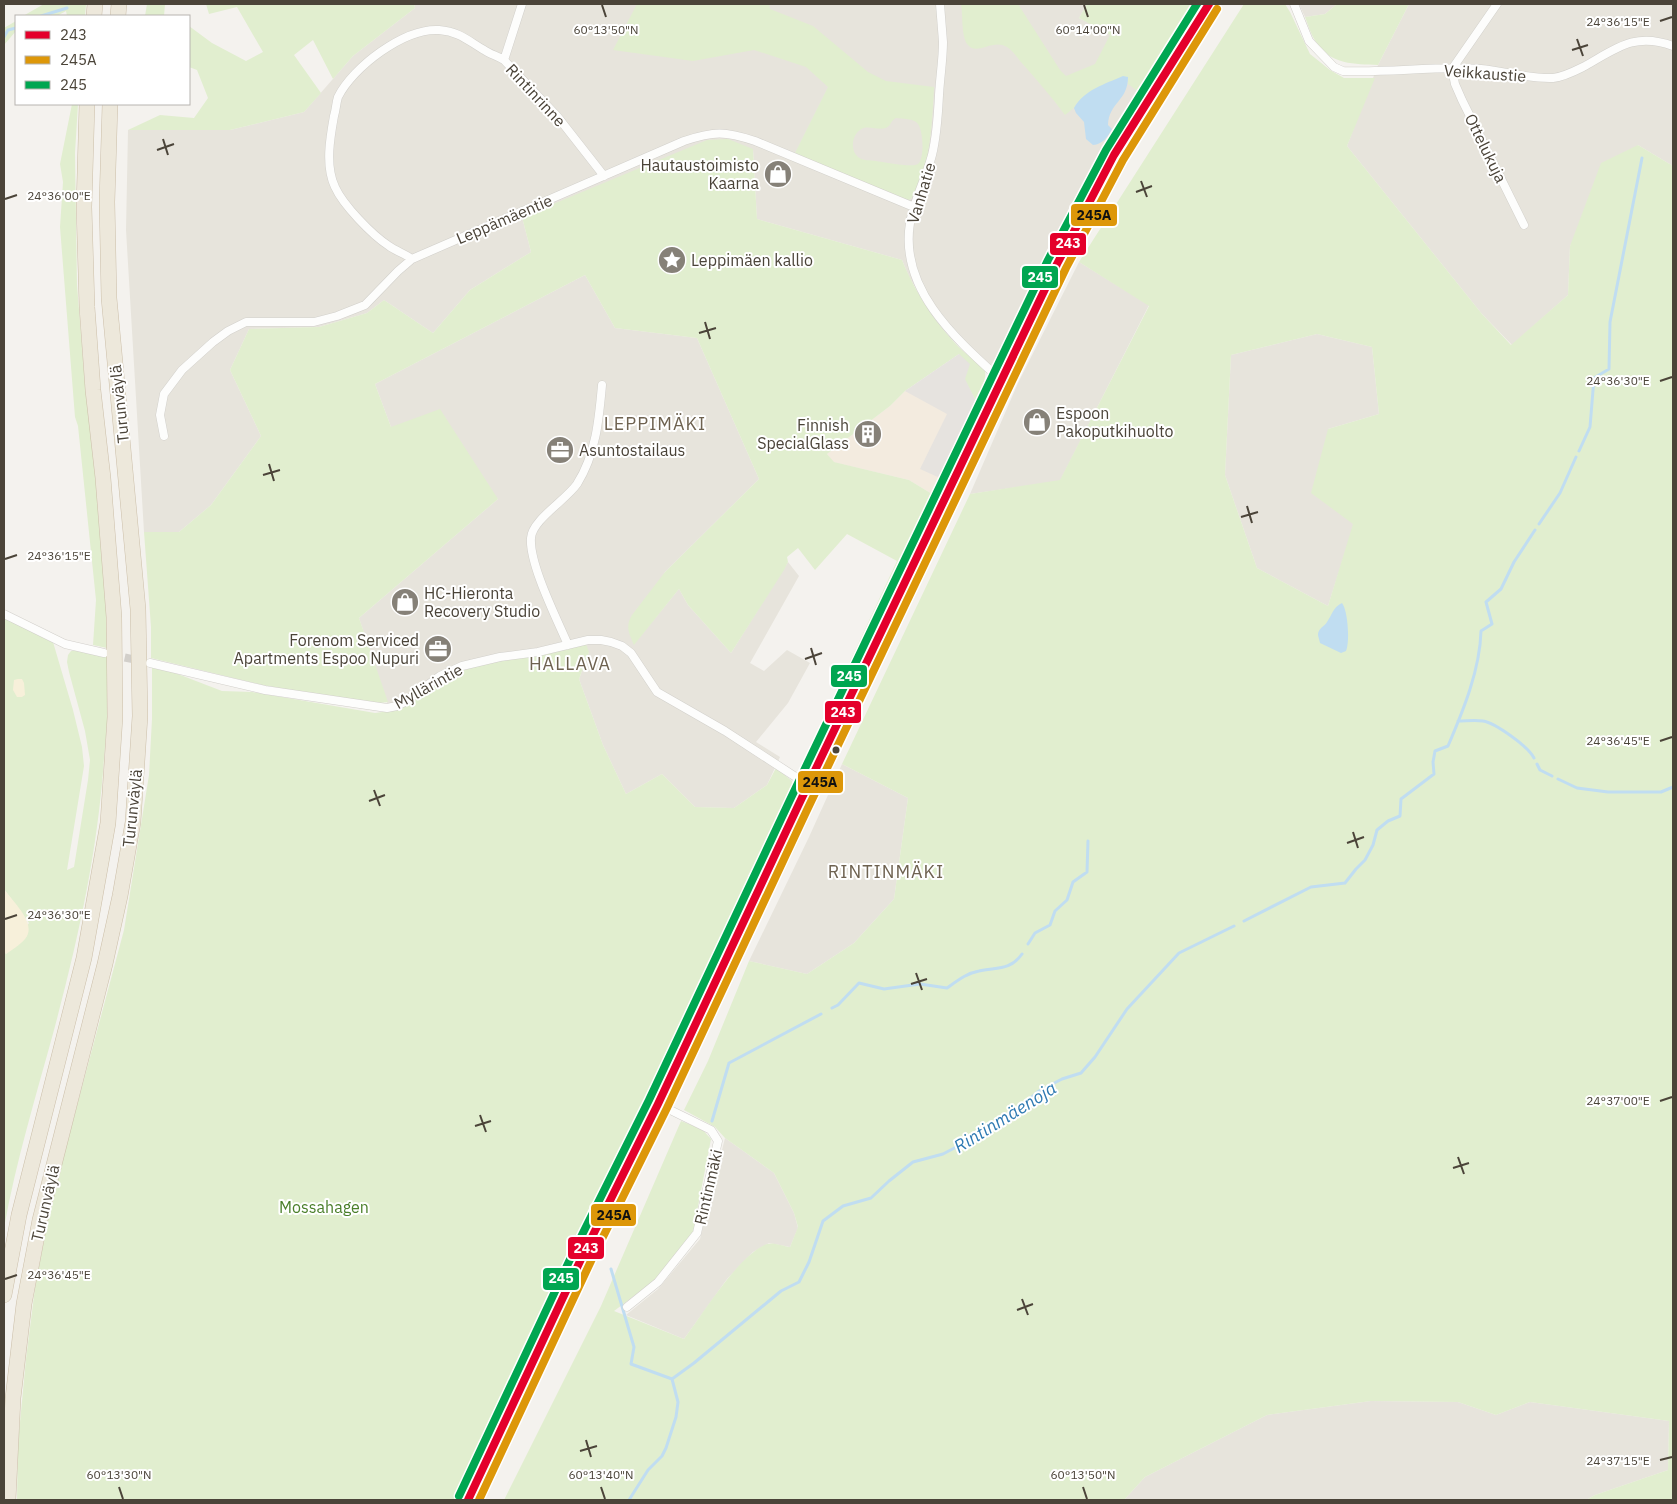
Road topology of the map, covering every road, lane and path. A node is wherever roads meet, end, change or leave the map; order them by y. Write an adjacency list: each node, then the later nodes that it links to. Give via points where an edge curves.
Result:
1 (522, 4): 7 (street, Rintinrinne)
2 (940, 4): 12 (street, Vanhatie, via 943,42 936,132)
3 (1209, 4): 15 (main road, via 1114,156)
4 (1294, 4): 8 (street, Veikkaustie, via 1309,41 1334,67 1343,71)
5 (1497, 4): 8 (street)
6 (1673, 46): 8 (street, Veikkaustie, via 1653,40 1637,41 1553,78 1481,69)
7 (504, 60): 11 (street, Rintinrinne, via 557,116); 14 (street, via 453,32 428,31 408,36 363,66 338,98 330,156 334,186 342,201 376,236)
8 (1452, 69): 13 (street, Ottelukuja, via 1462,100)
9 (87, 105): 24 (highway, Turunväylä, via 84,207 87,307 114,617 115,717 108,823 84,958 19,1215)
10 (110, 105): 26 (highway, Turunväylä, via 107,202 110,298 138,609 140,716 133,822 106,964 40,1220 24,1304 12,1398)
11 (604, 176): 12 (street, Leppämäentie, via 684,141 722,132 755,141); 14 (street, Leppämäentie)
12 (914, 207): 15 (street, Vanhatie, via 909,233 910,257 925,296 966,348)
13 (1524, 225)
14 (412, 258): 17 (street, Leppämäentie, via 365,305 314,322 246,322 228,331 182,370 164,394 160,415)
15 (1001, 380): 22 (main road)
16 (602, 385): 19 (street, via 592,453 576,485 538,522 531,536 536,568)
17 (164, 436)
18 (4, 614): 20 (street, via 64,644)
19 (568, 645): 21 (street, Myllärintie, via 462,666 440,676 403,703 387,708 265,690); 22 (street, Myllärintie, via 594,640 622,646 631,653 657,692)
20 (104, 652)
21 (150, 663)
22 (808, 784): 23 (main road)
23 (658, 1104): 25 (street, Rintinmäki, via 711,1130 718,1141 697,1234 658,1282); 27 (main road)
24 (4, 1296)
25 (628, 1307)
26 (8, 1500)
27 (468, 1500)

